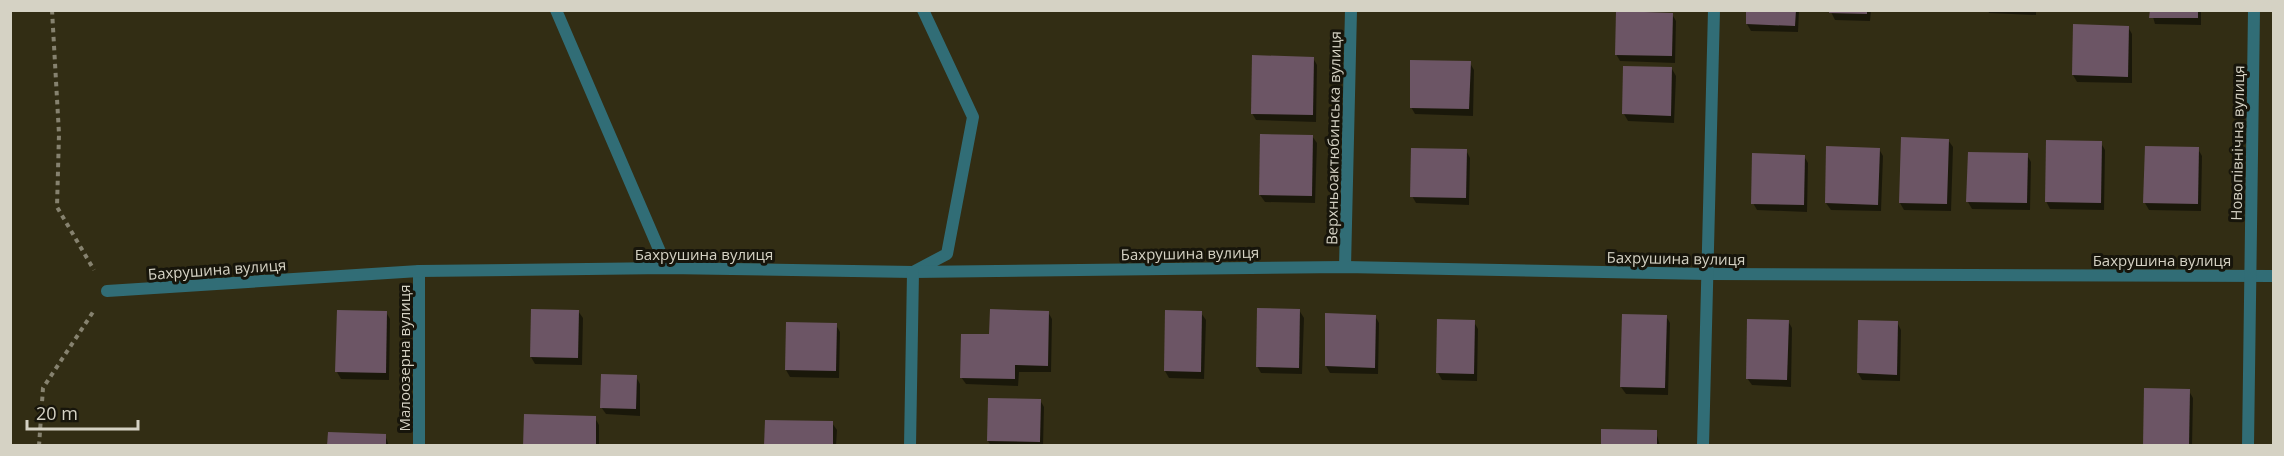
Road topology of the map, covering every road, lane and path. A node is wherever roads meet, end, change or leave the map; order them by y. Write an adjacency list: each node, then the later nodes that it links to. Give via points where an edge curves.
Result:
1 (52, 10): 14 (path, via 59,134 57,207)
2 (556, 10): 8 (street)
3 (922, 10): 10 (street, via 973,117 947,254)
4 (1351, 10): 7 (street, Верхньоактюбинська вулиця)
5 (1713, 10): 11 (street)
6 (2254, 10): 12 (street, Новопівнічна вулиця)
7 (1345, 267): 10 (street, Бахрушина вулиця); 11 (street, Бахрушина вулиця)
8 (667, 268): 9 (street, Бахрушина вулиця); 10 (street, Бахрушина вулиця)
9 (419, 271): 14 (street, Бахрушина вулиця); 16 (street, Малоозерна вулиця)
10 (914, 272): 17 (street)
11 (1708, 274): 12 (street, Бахрушина вулиця); 18 (street)
12 (2250, 275): 13 (street, Бахрушина вулиця); 19 (street, Новопівнічна вулиця)
13 (2274, 276)
14 (107, 291): 15 (path, via 43,388)
15 (39, 446)
16 (419, 446)
17 (910, 446)
18 (1703, 446)
19 (2248, 446)

